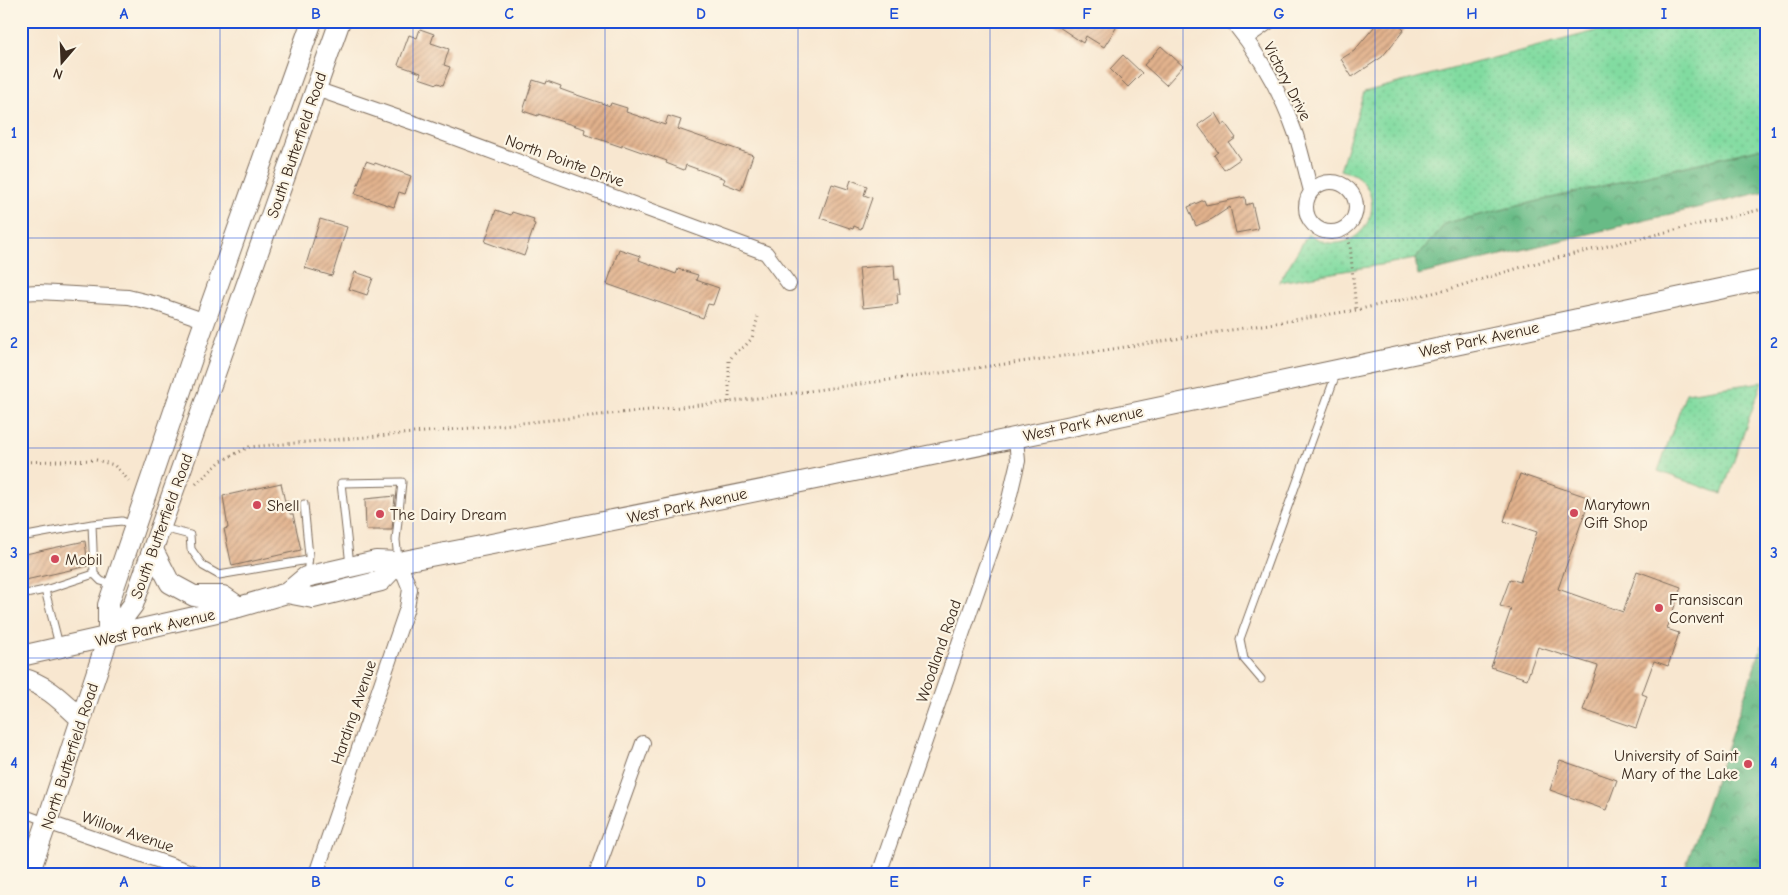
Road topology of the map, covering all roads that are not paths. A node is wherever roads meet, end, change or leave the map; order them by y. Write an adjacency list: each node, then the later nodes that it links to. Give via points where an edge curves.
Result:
1 (312, 21): 11 (main road, South Butterfield Road)
2 (340, 21): 6 (main road, South Butterfield Road)
3 (1232, 21): 5 (street, Victory Drive)
4 (1270, 21): 5 (street)
5 (1246, 38): 7 (street, Victory Drive, via 1285,107)
6 (316, 89): 9 (street, North Pointe Drive, via 766,253); 17 (main road, South Butterfield Road)
7 (1311, 191): 7 (street, via 1326,182 1342,184 1350,189 1356,205 1352,222 1339,232 1323,231 1310,222 1306,206)
8 (1767, 279): 12 (main road, West Park Avenue)
9 (789, 284)
10 (21, 292): 11 (street, via 128,297)
11 (206, 320): 16 (main road, South Butterfield Road)
12 (1338, 369): 13 (main road, West Park Avenue); 33 (lane, via 1240,639 1244,659)
13 (1016, 438): 20 (main road, West Park Avenue); 42 (street, Woodland Road, via 1018,461 1009,499)
14 (304, 504): 22 (lane)
15 (92, 524): 16 (lane, via 122,521); 18 (lane); 23 (lane)
16 (135, 526): 24 (main road, South Butterfield Road)
17 (161, 527): 19 (main road, South Butterfield Road); 22 (lane, via 190,535 191,548 203,566 219,575)
18 (21, 537)
19 (153, 550): 28 (main road, via 170,583 194,596 224,596); 29 (main road, South Butterfield Road, via 133,605)
20 (399, 562): 21 (main road, West Park Avenue, via 376,561); 21 (lane, via 396,540 402,482 341,483); 26 (main road, West Park Avenue, via 381,581 313,598); 40 (street, Harding Avenue, via 410,589 407,608)
21 (351, 567): 22 (main road, West Park Avenue)
22 (307, 568): 26 (main road, West Park Avenue)
23 (94, 574): 24 (lane); 25 (lane)
24 (114, 586): 29 (main road, South Butterfield Road, via 108,605)
25 (46, 590): 27 (lane); 30 (lane)
26 (287, 593): 28 (main road, West Park Avenue)
27 (21, 595)
28 (239, 607): 29 (main road, West Park Avenue)
29 (108, 638): 30 (main road, West Park Avenue); 34 (main road, North Butterfield Road)
30 (60, 648): 31 (main road, West Park Avenue)
31 (21, 656)
32 (21, 678): 34 (main road, via 55,695)
33 (1261, 679)
34 (81, 719): 37 (main road, North Butterfield Road)
35 (643, 742): 41 (street)
36 (21, 812): 37 (lane)
37 (48, 822): 38 (main road, North Butterfield Road); 39 (street, Willow Avenue)
38 (29, 874)
39 (197, 874)
40 (316, 874)
41 (596, 874)
42 (879, 874)

